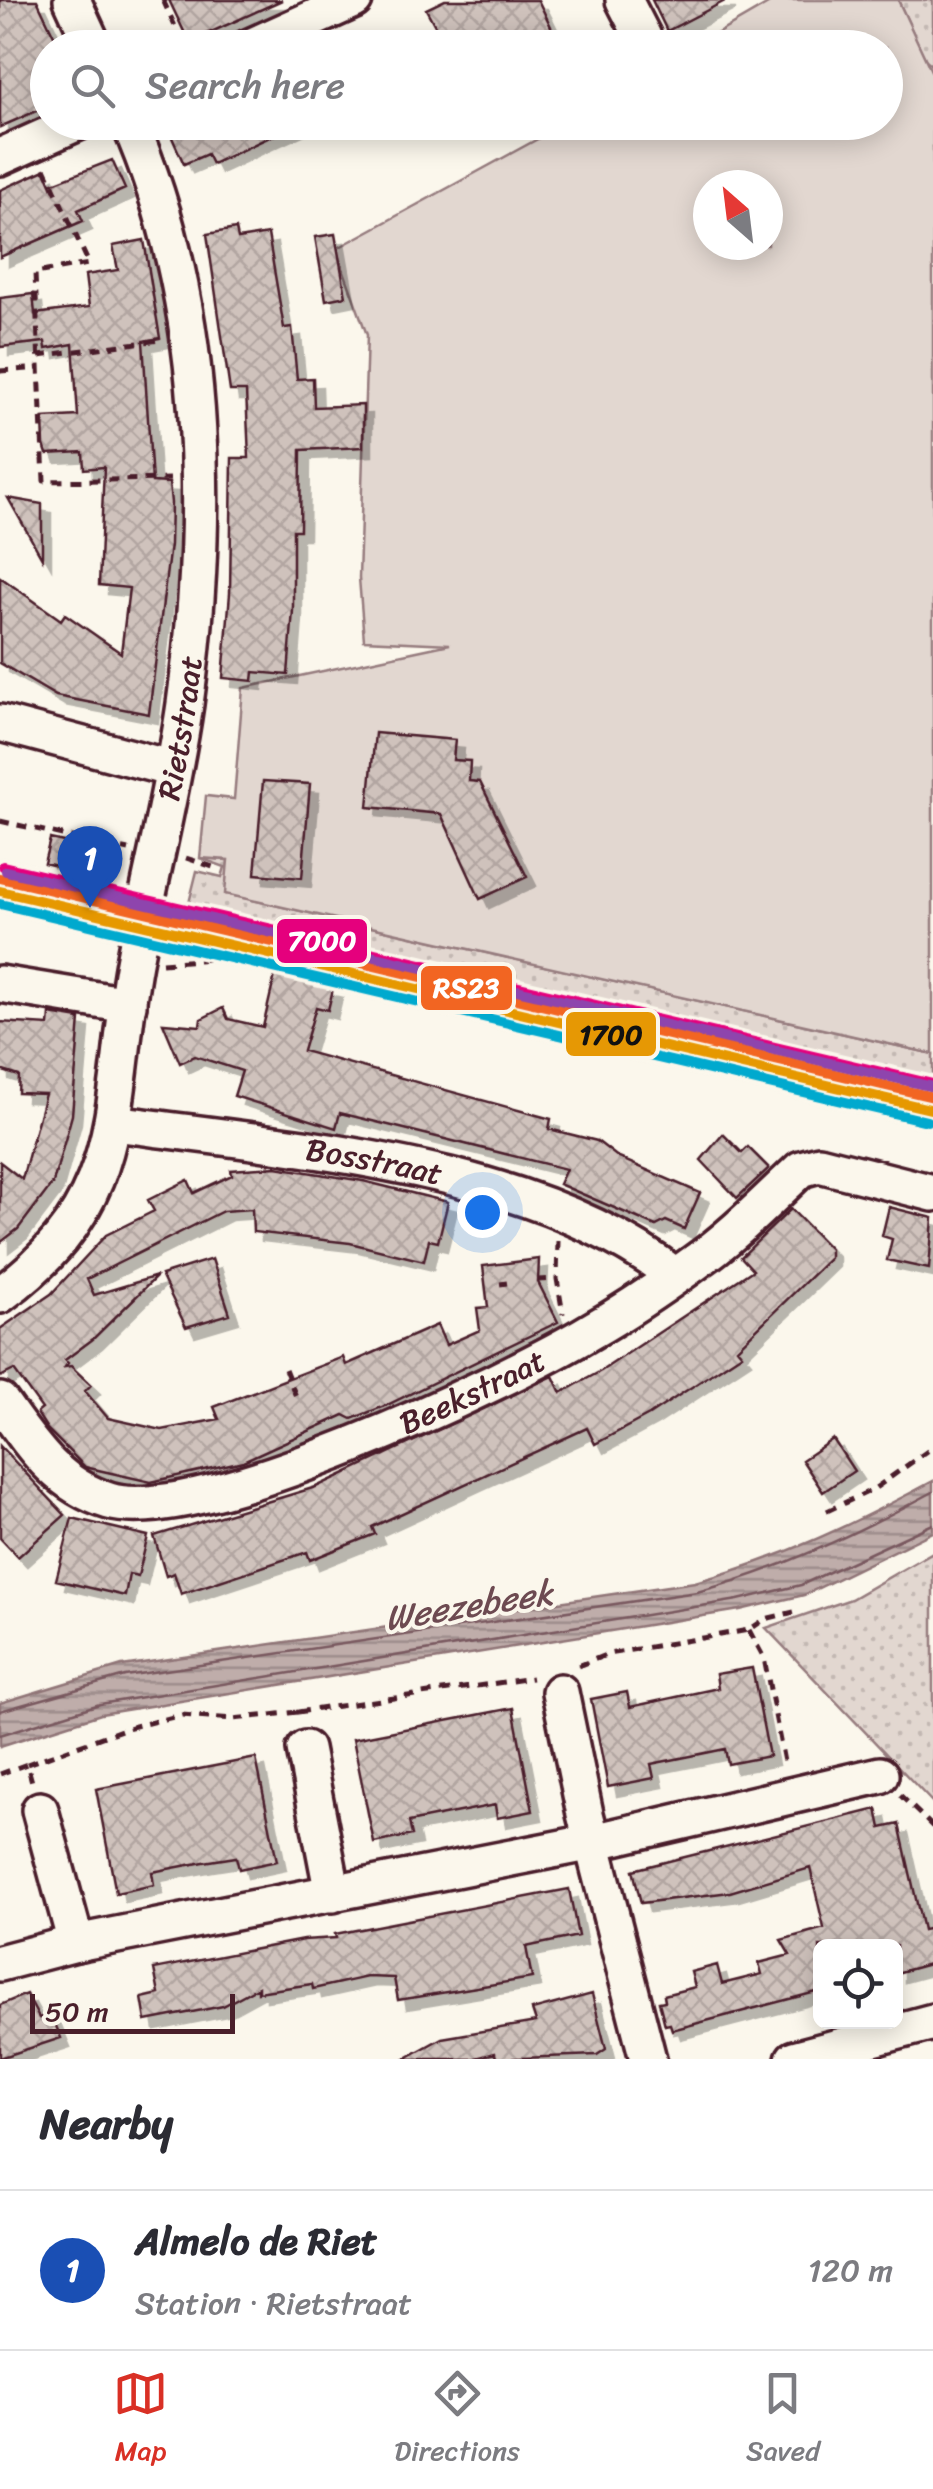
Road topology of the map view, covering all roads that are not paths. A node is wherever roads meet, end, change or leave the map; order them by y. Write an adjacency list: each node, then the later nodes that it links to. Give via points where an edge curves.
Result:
1 (72, 0): 4 (street)
2 (354, 0): 5 (street)
3 (624, 0): 6 (street)
4 (86, 30)
5 (288, 30)
6 (639, 30)
7 (38, 140): 9 (street)
8 (136, 140): 11 (street, Rietstraat, via 168,228 187,337 200,479 185,703)
9 (0, 157)
10 (0, 723): 11 (street)
11 (173, 770): 13 (street, Rietstraat, via 172,858 134,963)
12 (0, 984): 13 (street)
13 (128, 1006): 14 (street, Rietstraat)
14 (115, 1123): 16 (street, Bosstraat, via 334,1152 445,1178 566,1214 646,1254); 17 (street, Rietstraat, via 69,1232)
15 (933, 1193): 16 (street, Beekstraat, via 810,1166)
16 (674, 1276): 18 (street, Beekstraat, via 577,1339 393,1427 219,1494 151,1506 111,1502 61,1480)
17 (0, 1295)
18 (0, 1401)
19 (558, 1682): 23 (street)
20 (304, 1750): 24 (street)
21 (880, 1775): 23 (street)
22 (40, 1810): 25 (street)
23 (592, 1842): 24 (street); 28 (street)
24 (333, 1894): 25 (street)
25 (76, 1943): 26 (street)
26 (0, 1963)
27 (933, 2022): 29 (street)
28 (648, 2059)
29 (794, 2059)

